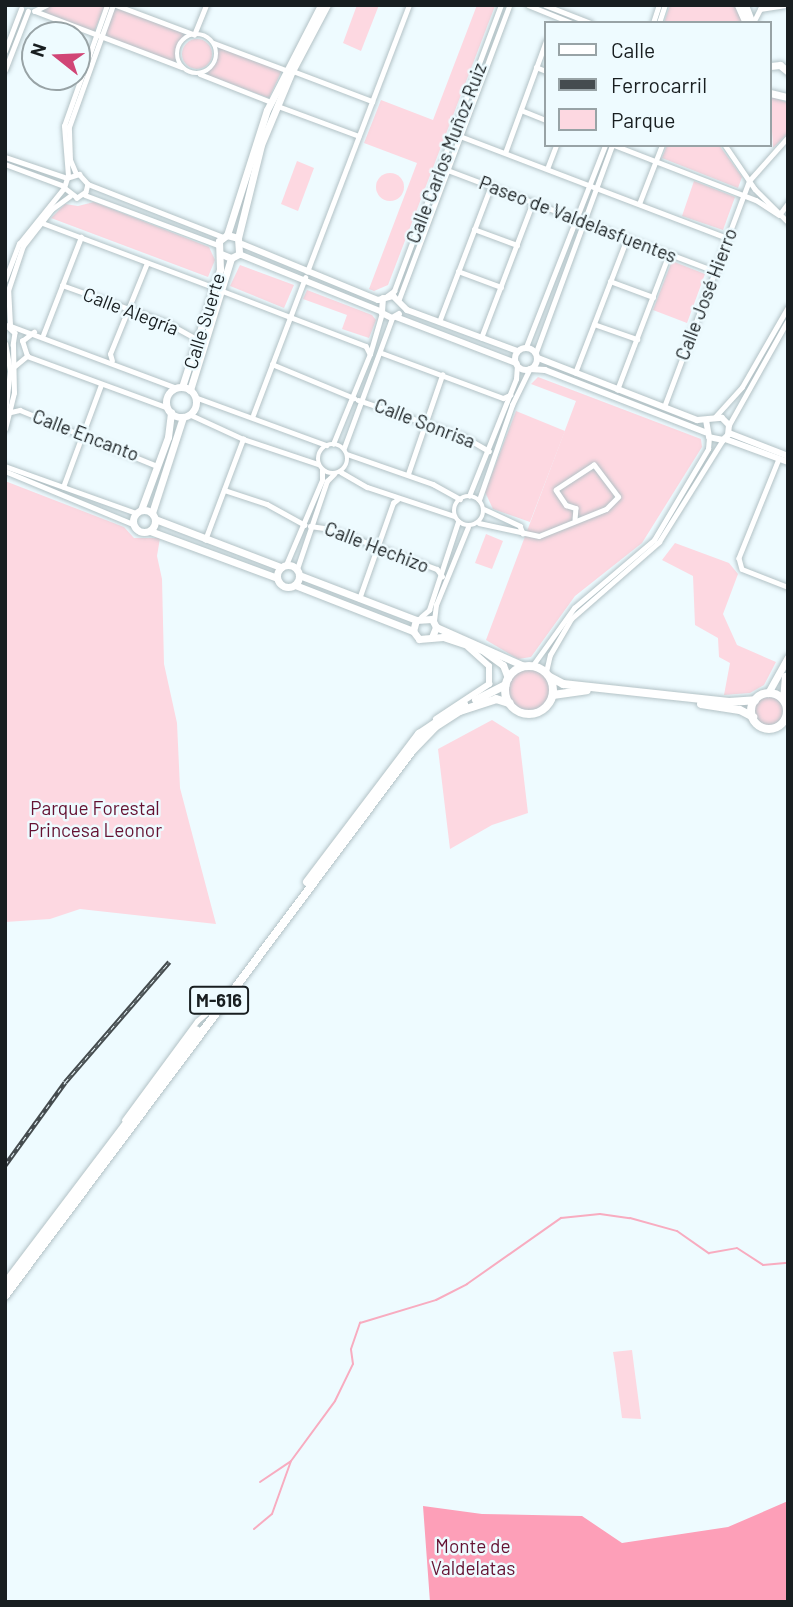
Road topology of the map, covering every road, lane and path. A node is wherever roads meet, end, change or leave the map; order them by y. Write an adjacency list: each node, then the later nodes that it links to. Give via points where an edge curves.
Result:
1 (47, 5): 16 (street)
2 (107, 5): 23 (street)
3 (115, 5): 22 (street); 23 (street)
4 (206, 5): 22 (street)
5 (409, 5): 38 (street)
6 (516, 5): 13 (street)
7 (528, 5): 17 (street)
8 (545, 5): 18 (street)
9 (738, 5): 19 (main road)
10 (745, 5): 20 (main road)
11 (784, 5): 21 (street, via 760,9)
12 (319, 6): 31 (main road)
13 (505, 6): 42 (street, Calle Carlos Muñoz Ruiz)
14 (19, 7): 15 (street); 26 (street)
15 (28, 11): 16 (street); 30 (street)
16 (35, 12): 23 (street)
17 (554, 20)
18 (586, 21)
19 (746, 21)
20 (752, 21)
21 (754, 21)
22 (194, 35): 24 (street); 28 (street, via 180,45 177,56)
23 (99, 36): 28 (street); 57 (street, via 69,127 70,160); 58 (street, via 64,126)
24 (213, 42): 31 (street); 34 (street, via 216,59)
25 (544, 46): 29 (street)
26 (5, 51)
27 (772, 63): 33 (main road)
28 (182, 67): 34 (street)
29 (536, 67): 32 (street); 40 (street)
30 (5, 70)
31 (289, 70): 38 (street); 39 (main road)
32 (544, 70)
33 (788, 72)
34 (200, 74): 39 (street)
35 (788, 87): 36 (main road)
36 (774, 93): 37 (main road)
37 (788, 97)
38 (372, 101): 43 (street)
39 (274, 104): 43 (street); 75 (main road); 79 (main road, Calle Suerte, via 248,184)
40 (521, 110): 41 (street); 51 (street)
41 (544, 119)
42 (457, 135): 51 (street, Paseo de Valdelasfuentes); 55 (street, Calle Carlos Muñoz Ruiz)
43 (359, 136): 88 (street)
44 (788, 137): 59 (street)
45 (555, 147): 56 (street)
46 (604, 147): 63 (street)
47 (612, 147): 63 (street)
48 (618, 147): 53 (street)
49 (661, 147): 53 (street)
50 (726, 147): 59 (street)
51 (505, 153): 56 (street, Paseo de Valdelasfuentes)
52 (5, 157): 58 (street)
53 (656, 161): 65 (street); 69 (street)
54 (5, 164): 62 (street)
55 (444, 168): 61 (street, Paseo de Valdelasfuentes); 94 (street, Calle Carlos Muñoz Ruiz, via 394,291); 96 (street, Calle Carlos Muñoz Ruiz)
56 (547, 169): 63 (street, Paseo de Valdelasfuentes)
57 (76, 174): 58 (street); 60 (street)
58 (67, 178): 62 (street)
59 (749, 181): 65 (street, Calle José Hierro); 70 (street)
60 (88, 184): 64 (street); 75 (street)
61 (491, 186): 67 (street, Paseo de Valdelasfuentes); 74 (street)
62 (64, 187): 66 (street); 89 (street, via 19,244)
63 (593, 187): 69 (street, Paseo de Valdelasfuentes); 71 (street)
64 (84, 195): 66 (street); 80 (street)
65 (744, 195): 70 (street); 78 (street, Calle José Hierro)
66 (70, 196): 72 (street)
67 (533, 202): 71 (street, Paseo de Valdelasfuentes); 81 (street)
68 (788, 203): 70 (street)
69 (639, 204): 78 (street, Paseo de Valdelasfuentes)
70 (779, 215): 73 (street)
71 (580, 221): 77 (street, Paseo de Valdelasfuentes); 114 (street); 118 (street)
72 (40, 222): 76 (street); 105 (street, via 12,274 6,312)
73 (788, 222)
74 (474, 229): 81 (street); 86 (street)
75 (225, 236): 79 (main road); 80 (main road)
76 (80, 237): 85 (street); 91 (street)
77 (627, 238): 83 (street, Paseo de Valdelasfuentes); 90 (street)
78 (727, 238): 87 (street, Calle José Hierro)
79 (240, 241): 84 (main road, Calle Suerte); 88 (street)
80 (218, 245): 82 (main road)
81 (517, 245): 92 (street)
82 (221, 254): 84 (main road); 93 (main road, Calle Suerte)
83 (669, 254): 87 (street, Paseo de Valdelasfuentes); 95 (street)
84 (235, 256): 88 (street); 93 (main road, Calle Suerte)
85 (147, 263): 93 (street); 98 (street)
86 (458, 271): 92 (street); 103 (street)
87 (715, 271): 134 (street, Calle José Hierro)
88 (306, 275): 94 (street); 99 (street); 100 (street)
89 (5, 280)
90 (610, 281): 95 (street); 104 (street)
91 (62, 285): 98 (street, Calle Alegría); 107 (street)
92 (501, 287): 108 (street)
93 (217, 289): 100 (street); 110 (main road, Calle Suerte); 128 (main road, Calle Suerte)
94 (385, 297): 96 (street); 99 (street)
95 (653, 297): 109 (street)
96 (400, 302): 101 (street); 103 (street)
97 (788, 307): 139 (street, via 742,387)
98 (129, 310): 110 (street, Calle Alegría, via 166,322); 120 (street, via 110,354)
99 (381, 312): 101 (street); 111 (street)
100 (290, 317): 113 (street); 121 (street)
101 (394, 317): 111 (street); 122 (street)
102 (788, 320): 145 (street)
103 (439, 322): 108 (street)
104 (594, 324): 109 (street); 125 (street)
105 (9, 325): 106 (street); 112 (street, via 16,336)
106 (35, 332): 107 (street); 119 (street, via 22,341)
107 (43, 335): 120 (street)
108 (481, 339): 115 (street)
109 (637, 339): 129 (street)
110 (198, 340): 128 (main road, Calle Suerte)
111 (377, 344): 113 (street); 116 (street); 117 (street)
112 (9, 346): 119 (street); 123 (street); 136 (street)
113 (366, 346): 117 (street)
114 (526, 347): 115 (street); 118 (street)
115 (517, 351): 122 (street)
116 (382, 353): 117 (street); 126 (street)
117 (373, 355): 132 (street)
118 (537, 355): 124 (street); 125 (street)
119 (27, 356): 123 (street); 127 (street)
120 (112, 361): 128 (street)
121 (272, 364): 132 (street, Calle Sonrisa); 138 (street)
122 (516, 364): 124 (street); 130 (street)
123 (15, 366): 136 (street)
124 (529, 370): 144 (street, via 545,370); 168 (street)
125 (575, 374): 129 (street)
126 (442, 375): 131 (street); 141 (street)
127 (101, 385): 135 (street); 143 (street)
128 (186, 390): 135 (main road, via 168,396); 137 (main road); 138 (street)
129 (617, 390): 134 (street)
130 (510, 396): 131 (street); 133 (street)
131 (503, 398): 133 (street)
132 (356, 399): 141 (street, Calle Sonrisa); 147 (street); 149 (street)
133 (506, 406): 150 (street)
134 (663, 408): 140 (street)
135 (170, 410): 137 (main road); 157 (main road)
136 (8, 412): 142 (street); 143 (street, Calle Encanto, via 20,410)
137 (186, 415): 146 (street); 171 (main road)
138 (253, 415): 148 (street)
139 (715, 416): 140 (street); 145 (street)
140 (706, 420): 144 (street)
141 (426, 424): 150 (street, Calle Sonrisa); 162 (street)
142 (5, 429)
143 (81, 434): 157 (street, Calle Encanto); 163 (street)
144 (707, 434): 145 (street); 196 (street, via 708,449 654,540 574,608)
145 (726, 434): 152 (street); 153 (street); 198 (street, via 659,542 571,619 550,655)
146 (243, 439): 155 (street); 164 (street)
147 (333, 444): 148 (street); 149 (street)
148 (326, 445): 155 (street, via 318,454)
149 (344, 448): 151 (street)
150 (489, 451): 165 (street)
151 (347, 454): 160 (street); 162 (street)
152 (788, 456)
153 (779, 458): 154 (street); 188 (street, via 739,558 742,569)
154 (788, 462)
155 (318, 464): 158 (street)
156 (5, 466): 163 (street)
157 (158, 467): 170 (main road)
158 (322, 470): 161 (street); 177 (street)
159 (5, 471): 176 (street)
160 (341, 472): 161 (street); 166 (street)
161 (334, 474): 177 (street)
162 (409, 475): 167 (street)
163 (63, 488): 170 (street)
164 (224, 490): 177 (street, Calle Hechizo, via 267,504); 181 (street)
165 (469, 496): 167 (street); 168 (street)
166 (399, 498): 172 (street); 182 (street, via 393,503)
167 (460, 499): 172 (street)
168 (479, 500): 169 (street)
169 (484, 509): 175 (street); 180 (street, via 520,526)
170 (138, 512): 171 (main road); 176 (main road)
171 (153, 516): 179 (main road); 181 (main road)
172 (454, 516): 174 (street)
173 (575, 519): 173 (street, via 617,502 594,465 556,490 566,505 576,508); 180 (street, via 539,536)
174 (458, 522): 178 (street); 185 (street)
175 (479, 523): 178 (street); 180 (street)
176 (133, 524): 179 (main road, via 139,532)
177 (308, 525): 182 (street, Calle Hechizo); 183 (street); 184 (street)
178 (468, 527): 191 (street, via 436,605)
179 (150, 531): 186 (main road)
180 (523, 533)
181 (205, 541): 183 (main road)
182 (378, 547): 185 (street, Calle Hechizo, via 437,569); 189 (street)
183 (284, 566): 184 (main road); 186 (main road)
184 (298, 572): 187 (main road); 189 (main road)
185 (442, 576): 190 (street)
186 (277, 578): 187 (main road, via 286,587)
187 (295, 585): 192 (main road)
188 (788, 587)
189 (359, 600): 190 (main road)
190 (419, 619): 191 (main road); 192 (main road)
191 (435, 624): 193 (main road); 196 (main road)
192 (413, 631): 193 (main road, via 419,639)
193 (432, 637): 194 (main road)
194 (464, 644): 199 (main road, via 497,659); 206 (street, via 489,666 489,684)
195 (788, 657): 200 (main road)
196 (529, 666): 198 (highway); 199 (highway, M-616)
197 (788, 670): 204 (main road)
198 (548, 674): 201 (highway); 202 (highway, via 562,684 729,702)
199 (507, 682): 203 (highway); 206 (highway, M-616)
200 (768, 693): 202 (highway); 204 (highway)
201 (553, 695): 203 (highway, M-616, via 537,713 521,713); 205 (highway, M-616, via 587,690 740,710)
202 (755, 700): 205 (highway)
203 (509, 703): 209 (highway, M-616, via 496,699 460,712 412,751)
204 (786, 704): 207 (highway, M-616)
205 (753, 717): 207 (highway, M-616, via 764,728)
206 (436, 719): 208 (highway, M-616, via 401,756)
207 (786, 720)
208 (5, 1284)
209 (5, 1296)

